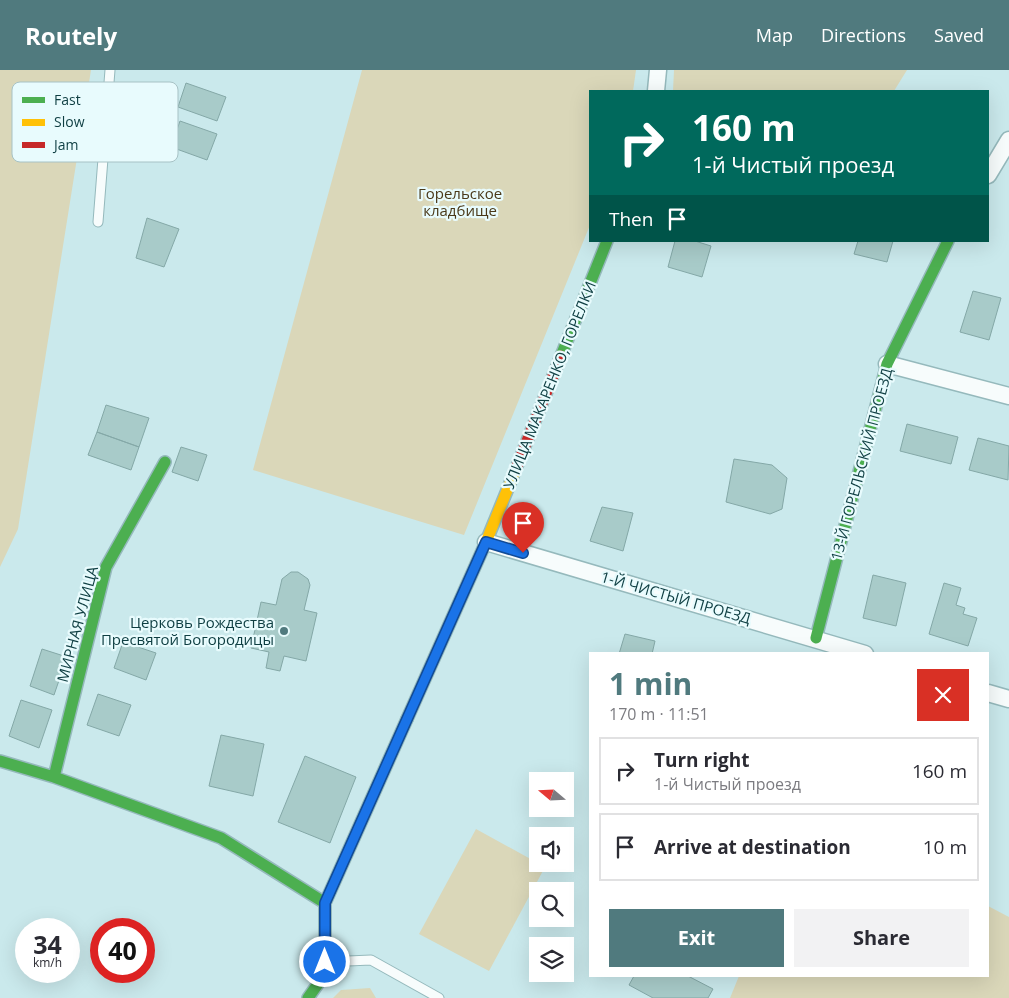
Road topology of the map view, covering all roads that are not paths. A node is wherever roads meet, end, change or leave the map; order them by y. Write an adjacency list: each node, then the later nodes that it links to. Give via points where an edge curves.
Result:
1 (658, 70): 2 (street)
2 (656, 90)
3 (1009, 140): 5 (street)
4 (103, 162): 6 (lane)
5 (989, 173)
6 (98, 222)
7 (608, 242): 12 (street, УЛИЦА МАКАРЕНКО, ГОРЕЛКИ)
8 (948, 242): 9 (street, 13-Й ГОРЕЛЬСКИЙ ПРОЕЗД)
9 (887, 364): 10 (street); 13 (street, 13-Й ГОРЕЛЬСКИЙ ПРОЕЗД)
10 (1009, 396)
11 (165, 462): 18 (street, МИРНАЯ УЛИЦА, via 106,568)
12 (486, 542): 13 (street, 1-Й ЧИСТЫЙ ПРОЕЗД); 19 (street, УЛИЦА МАКАРЕНКО, ГОРЕЛКИ)
13 (816, 638): 14 (street, 1-Й ЧИСТЫЙ ПРОЕЗД)
14 (859, 652)
15 (989, 693): 16 (street)
16 (1009, 699)
17 (0, 760): 18 (street)
18 (54, 777): 19 (street, via 220,838)
19 (325, 903): 20 (street, УЛИЦА МАКАРЕНКО, ГОРЕЛКИ)
20 (325, 962): 21 (street, УЛИЦА МАКАРЕНКО, ГОРЕЛКИ, via 325,974); 22 (lane, via 371,960)
21 (308, 998)
22 (439, 998)

